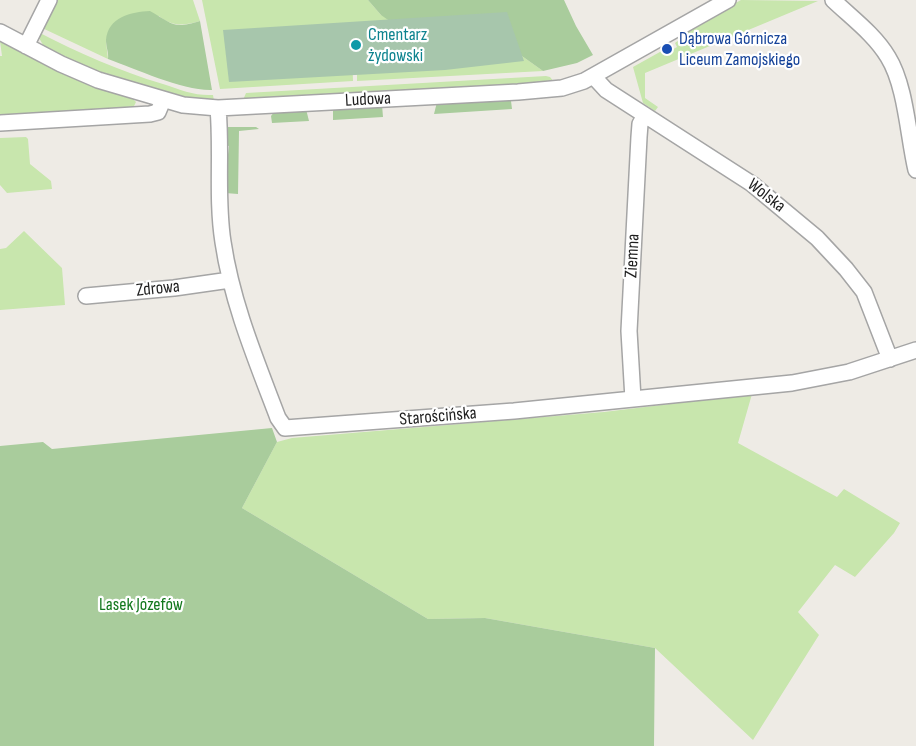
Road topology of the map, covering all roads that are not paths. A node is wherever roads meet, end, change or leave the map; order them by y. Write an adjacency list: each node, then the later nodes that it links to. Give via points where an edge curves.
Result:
1 (49, 0): 5 (street)
2 (728, 0): 6 (street, Ludowa)
3 (833, 0): 11 (street, via 890,59)
4 (0, 32): 5 (street, Ludowa)
5 (26, 46): 7 (street, Ludowa, via 80,73)
6 (594, 77): 8 (street, Ludowa, via 562,88 518,93); 9 (street, Wolska, via 606,90)
7 (163, 100): 8 (street, Ludowa); 10 (street, via 158,112 150,114)
8 (218, 108): 12 (street, Starościńska, via 221,224)
9 (645, 115): 15 (street, Wolska, via 765,194 834,255 864,292); 16 (street, Ziemna, via 639,137 629,331)
10 (0, 123)
11 (916, 170)
12 (230, 280): 13 (street, Zdrowa); 16 (street, Starościńska, via 278,418 285,428)
13 (87, 296)
14 (916, 350): 15 (street, Starościńska)
15 (890, 359): 16 (street, Starościńska, via 808,381)
16 (633, 399)

